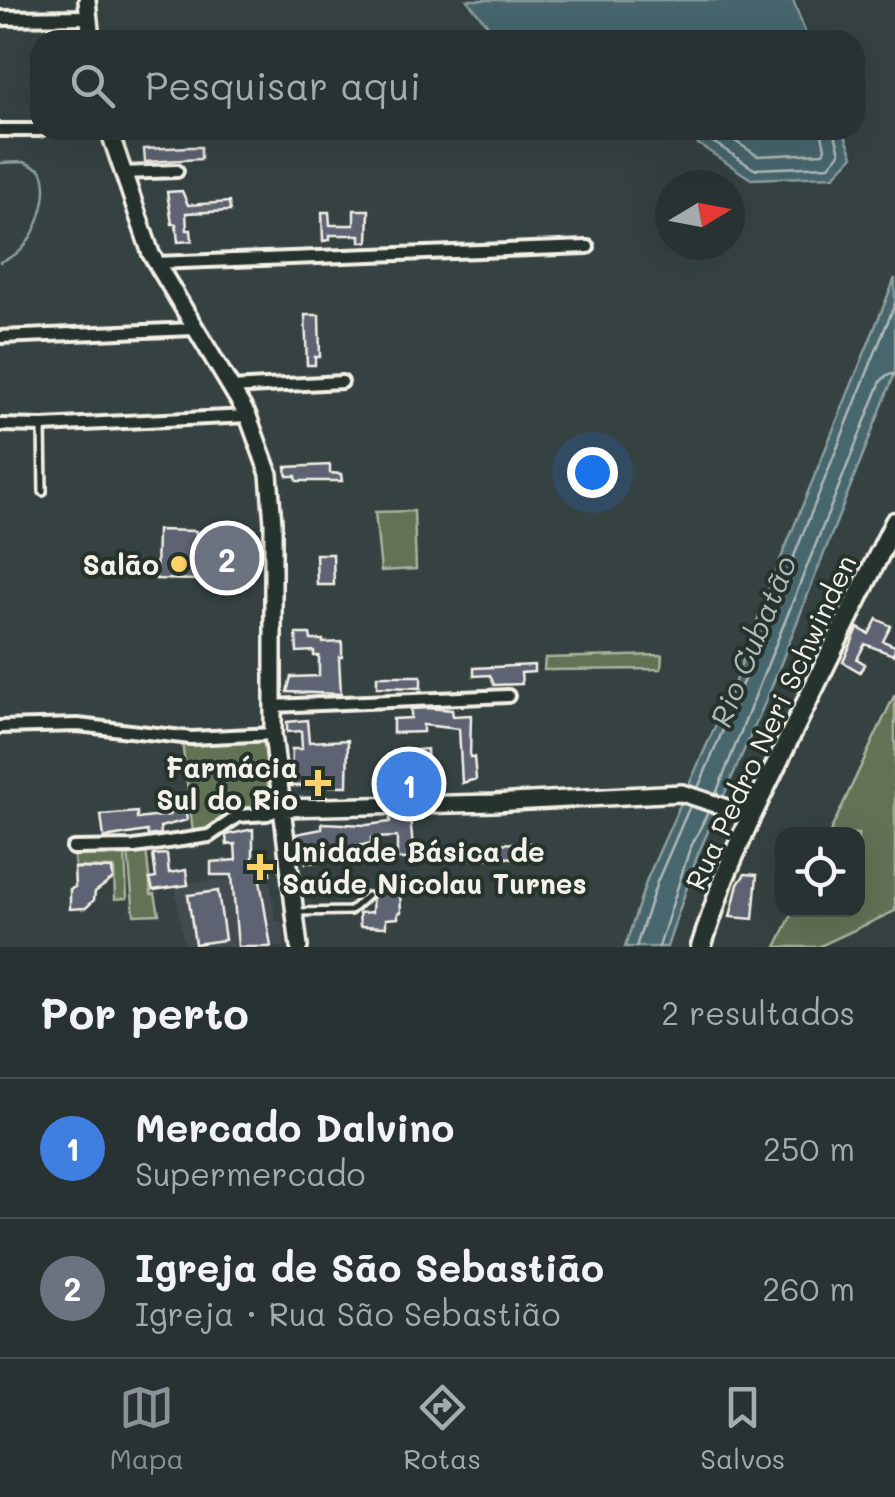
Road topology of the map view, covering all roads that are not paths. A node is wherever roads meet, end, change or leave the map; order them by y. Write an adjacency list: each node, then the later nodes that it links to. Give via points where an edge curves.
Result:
1 (87, 8): 2 (street)
2 (0, 18)
3 (0, 130): 4 (street)
4 (30, 130)
5 (112, 140): 7 (main road)
6 (177, 171): 7 (street)
7 (122, 173): 9 (main road)
8 (588, 247): 9 (street)
9 (155, 262): 10 (main road)
10 (194, 329): 11 (street); 13 (main road)
11 (0, 336)
12 (342, 382): 13 (street)
13 (230, 388): 14 (main road)
14 (248, 416): 16 (street); 20 (main road, via 273,505)
15 (0, 425): 16 (street)
16 (42, 426): 17 (lane)
17 (42, 492)
18 (895, 522): 24 (highway, Rua Pedro Neri Schwinden)
19 (508, 696): 20 (street)
20 (272, 706): 22 (main road)
21 (0, 727): 22 (street, via 78,724 191,738)
22 (273, 734): 23 (main road)
23 (282, 808): 24 (main road, via 682,793); 25 (street, via 238,816 209,836 134,848); 27 (main road)
24 (742, 813): 29 (highway, Rua Pedro Neri Schwinden)
25 (73, 848)
26 (368, 896): 27 (lane, via 350,911)
27 (294, 912): 28 (main road)
28 (298, 947)
29 (701, 947)

